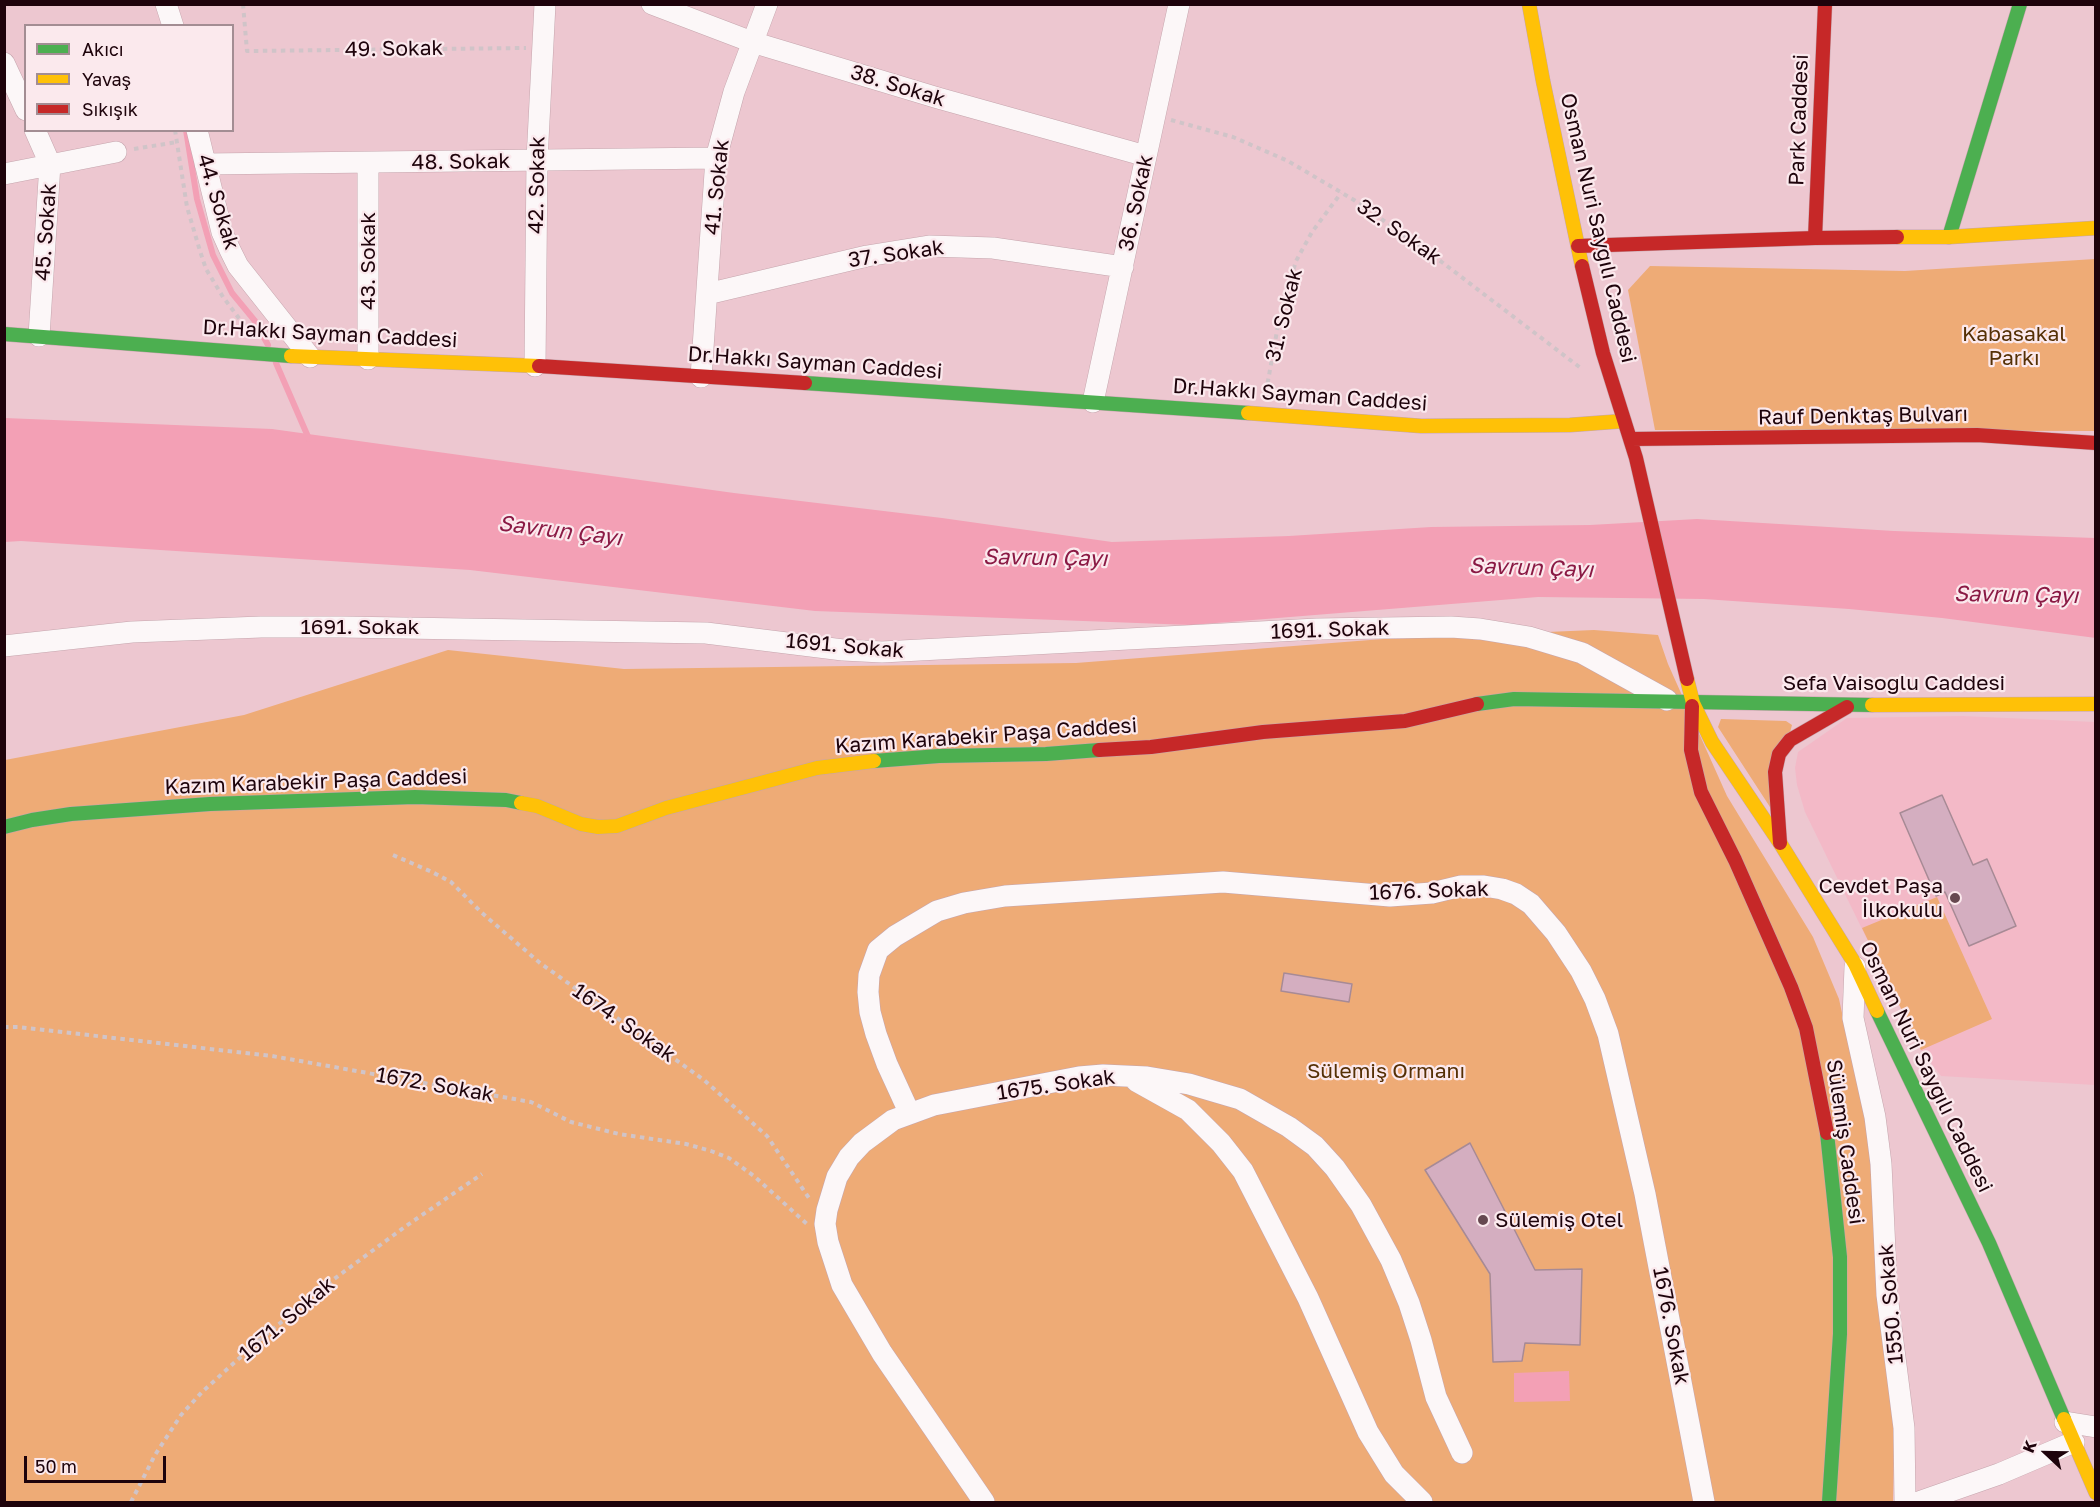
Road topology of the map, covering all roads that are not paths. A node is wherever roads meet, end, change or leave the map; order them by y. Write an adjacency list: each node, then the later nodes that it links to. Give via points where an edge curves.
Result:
1 (166, 4): 9 (street)
2 (545, 4): 18 (street, 42. Sokak)
3 (652, 4): 10 (street, 38. Sokak)
4 (767, 4): 10 (street, 41. Sokak)
5 (1179, 4): 16 (street, 36. Sokak)
6 (1529, 4): 26 (street, Osman Nuri Saygılı Caddesi)
7 (1825, 4): 25 (street, Park Caddesi)
8 (2020, 4): 24 (street)
9 (171, 24)
10 (752, 42): 16 (street, 38. Sokak); 17 (street, 41. Sokak)
11 (4, 63): 12 (street)
12 (24, 106)
13 (36, 132): 20 (street, 45. Sokak)
14 (197, 132): 21 (street, 44. Sokak)
15 (116, 152): 20 (street)
16 (1146, 156): 27 (street, 36. Sokak)
17 (716, 158): 18 (street, 48. Sokak); 28 (street, 41. Sokak)
18 (537, 160): 19 (street, 48. Sokak); 33 (street, 42. Sokak)
19 (368, 163): 21 (street, 48. Sokak); 32 (street, 43. Sokak)
20 (50, 164): 22 (street); 30 (street, 45. Sokak)
21 (205, 164): 31 (street, 44. Sokak, via 222,232 238,266)
22 (4, 174)
23 (2096, 228): 24 (street)
24 (1949, 237): 25 (street)
25 (1815, 238): 26 (street)
26 (1578, 246): 36 (street, Osman Nuri Saygılı Caddesi)
27 (1123, 267): 28 (street, 37. Sokak, via 993,248 929,246 867,256); 35 (street, 36. Sokak)
28 (707, 294): 34 (street, 41. Sokak)
29 (4, 334): 30 (street, Dr.Hakkı Sayman Caddesi)
30 (39, 336): 31 (street, Dr.Hakkı Sayman Caddesi)
31 (309, 357): 32 (street, Dr.Hakkı Sayman Caddesi)
32 (368, 359): 33 (street, Dr.Hakkı Sayman Caddesi)
33 (535, 366): 34 (street, Dr.Hakkı Sayman Caddesi)
34 (701, 376): 35 (street, Dr.Hakkı Sayman Caddesi)
35 (1093, 402): 36 (street, Dr.Hakkı Sayman Caddesi, via 1421,426)
36 (1624, 421): 37 (street, Osman Nuri Saygılı Caddesi)
37 (1630, 439): 38 (street, Rauf Denktaş Bulvarı, via 1977,435); 41 (street, Osman Nuri Saygılı Caddesi)
38 (2096, 443)
39 (4, 646): 40 (street, 1691. Sokak, via 196,628 410,627 706,633 882,652 1317,629 1451,627 1511,634 1572,650)
40 (1670, 702): 41 (street, Kazım Karabekir Paşa Caddesi); 44 (street, Kazım Karabekir Paşa Caddesi, via 1514,699 1406,721 1273,731 1151,747 852,763 727,791 617,826 581,824 537,806 506,800 415,796 119,810 71,814)
41 (1693, 703): 43 (street, Sefa Vaisoğlu Caddesi); 45 (street, Osman Nuri Saygılı Caddesi, via 1712,742); 57 (street, Sülemiş Caddesi, via 1690,750 1701,792 1791,987 1806,1028 1827,1129 1840,1257 1840,1334)
42 (2096, 704): 43 (street, Sefa Vaisoğlu Caddesi)
43 (1850, 705): 45 (street, via 1790,740 1779,754 1775,772)
44 (4, 827)
45 (1780, 843): 46 (street, Osman Nuri Saygılı Caddesi)
46 (1855, 964): 49 (street, Osman Nuri Saygılı Caddesi, via 1989,1243); 58 (street, 1550. Sokak, via 1853,1018 1881,1164 1887,1295 1904,1428)
47 (1124, 1075): 48 (street, 1675. Sokak, via 1046,1082); 52 (street, 1675. Sokak, via 1189,1084 1240,1099 1290,1126 1335,1168 1361,1204 1391,1260 1421,1340 1436,1397); 55 (street, via 1188,1110 1243,1171 1308,1298 1368,1432 1394,1474)
48 (909, 1112): 54 (street, 1675. Sokak, via 875,1131 849,1157 830,1195 827,1233 842,1285 855,1308); 56 (street, 1676. Sokak, via 876,1034 870,1011 869,975 878,950 937,911 1005,896 1223,882 1390,896 1461,886 1484,886 1516,894 1531,904 1556,933 1581,971 1608,1034 1645,1194)
49 (2065, 1422): 50 (street); 51 (street, Osman Nuri Saygılı Caddesi)
50 (2096, 1427)
51 (2074, 1442): 53 (street, Osman Nuri Saygılı Caddesi); 59 (street)
52 (1462, 1454)
53 (2096, 1493)
54 (984, 1503)
55 (1422, 1503)
56 (1704, 1503)
57 (1829, 1503)
58 (1905, 1503)
59 (1919, 1503)

